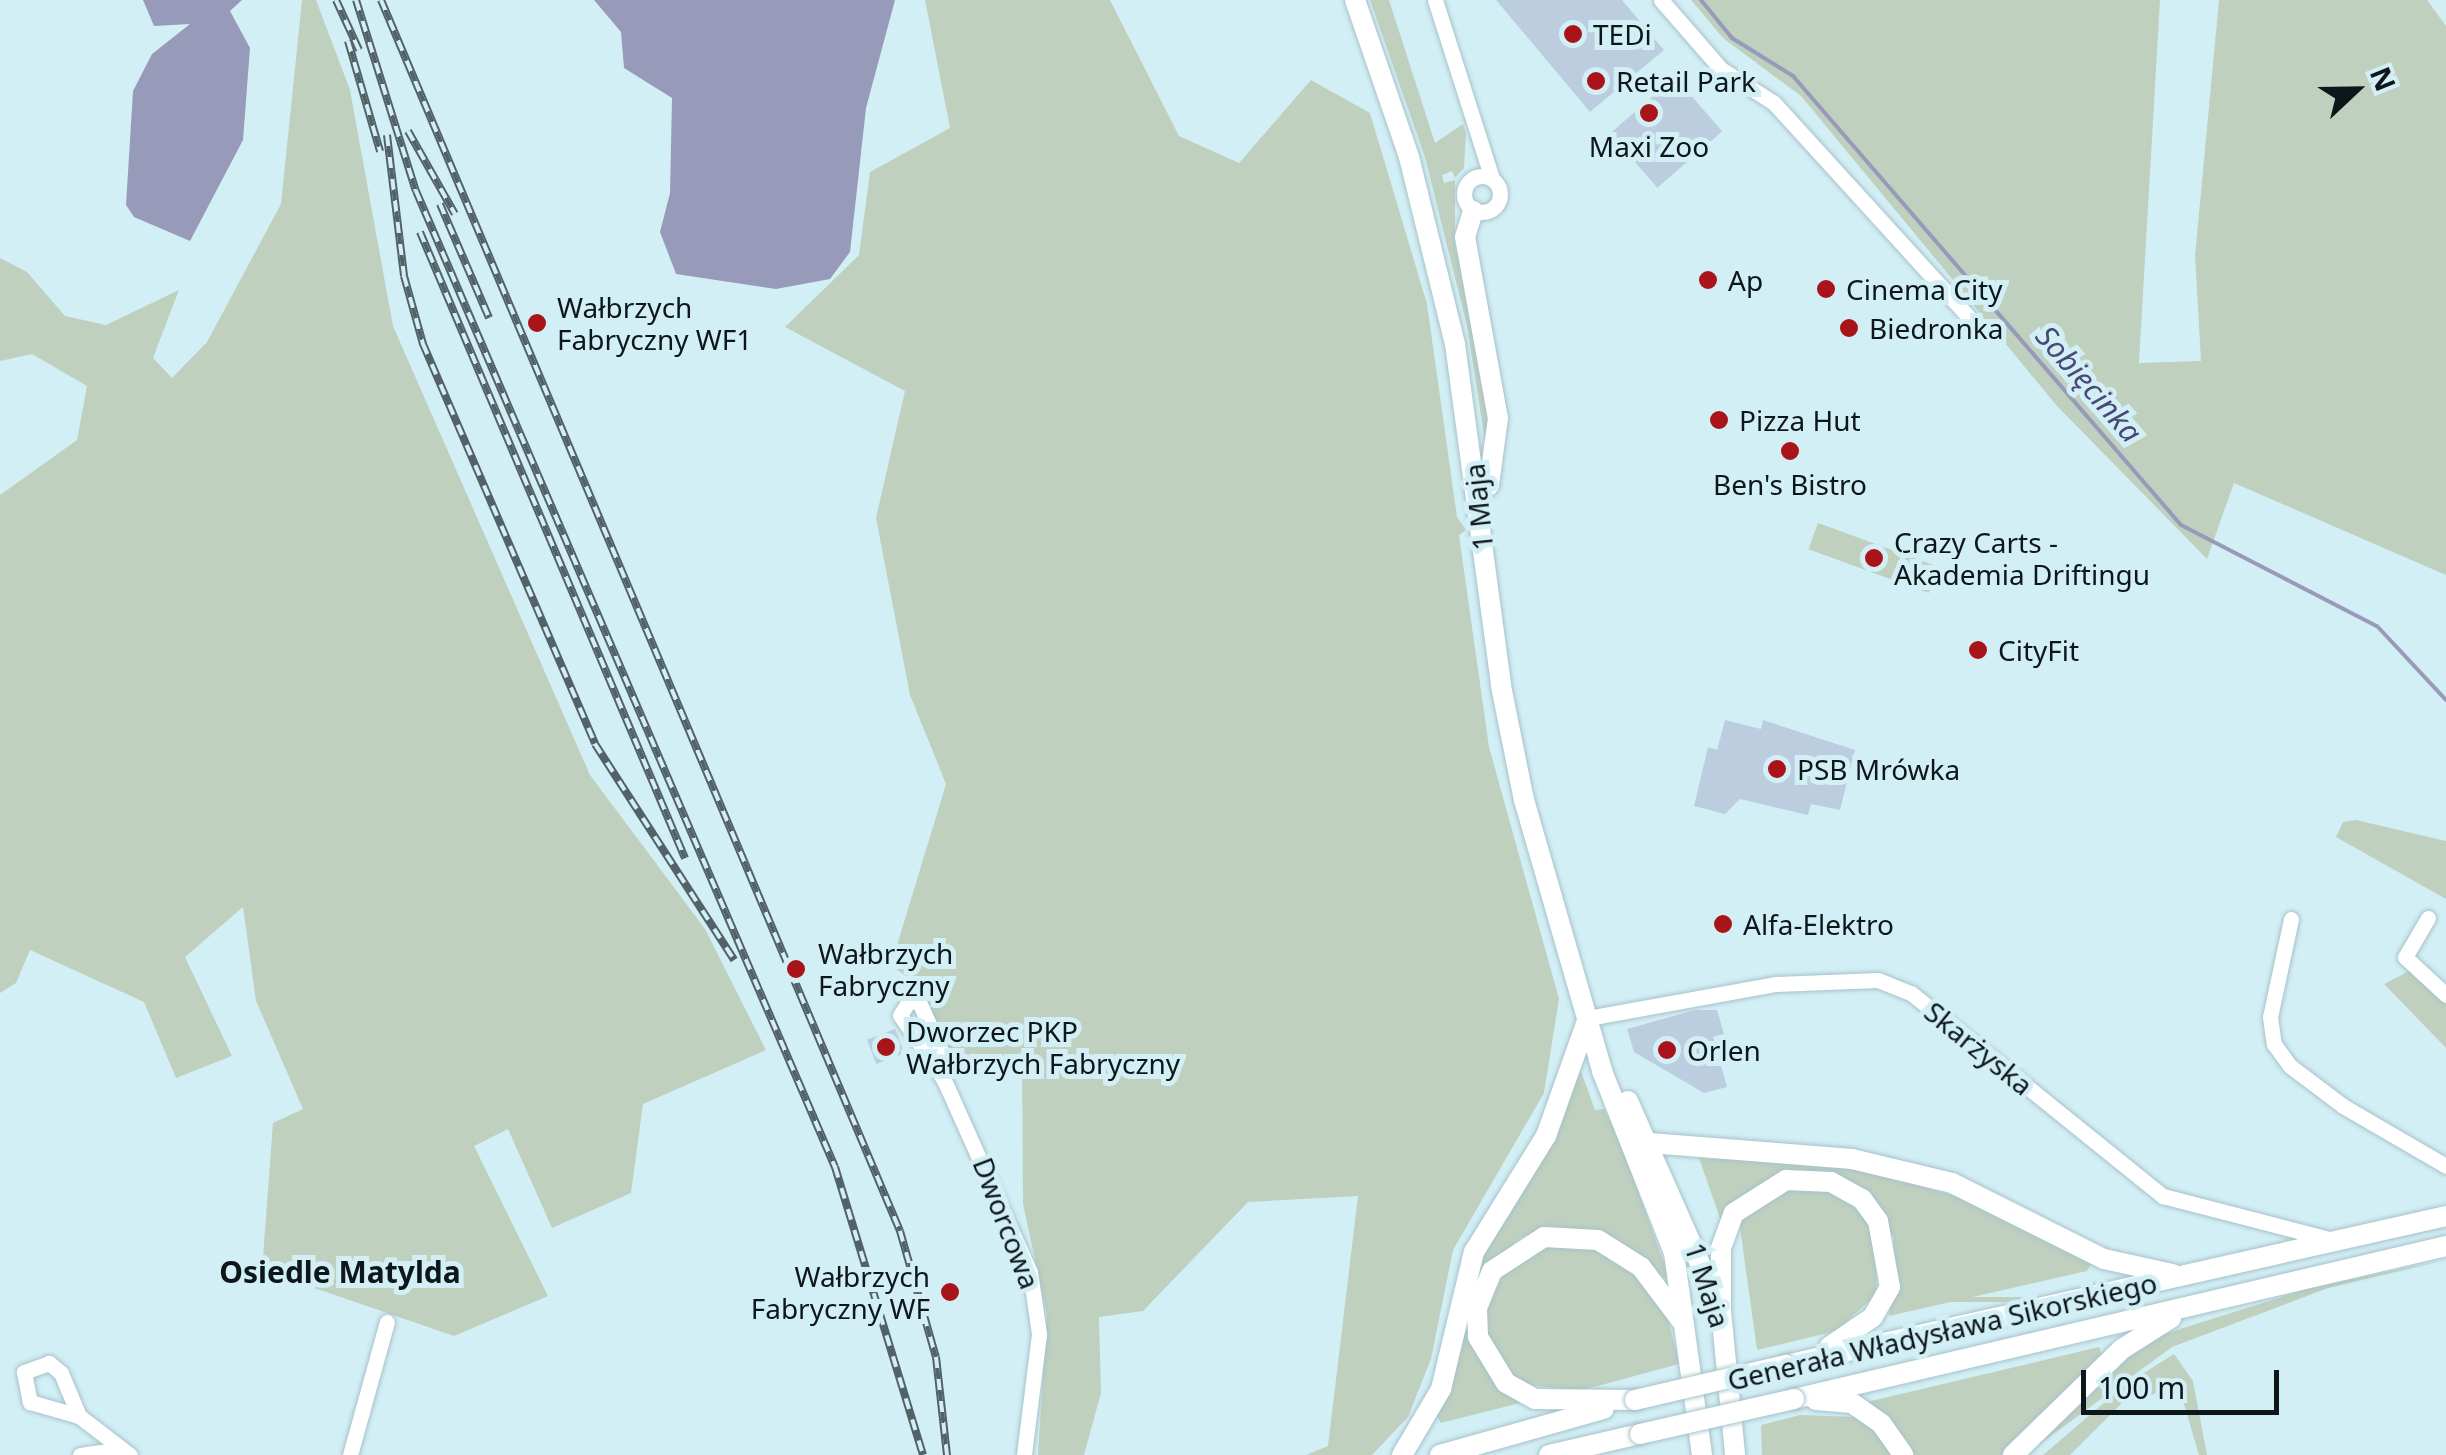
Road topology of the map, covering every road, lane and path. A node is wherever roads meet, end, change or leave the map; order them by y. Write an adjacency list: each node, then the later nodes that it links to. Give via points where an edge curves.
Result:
1 (1436, 0): 4 (street)
2 (1662, 0): 8 (street, via 1721,69 1783,113)
3 (1354, 4): 9 (main road, 1 Maja, via 1388,85 1432,250 1464,397)
4 (1478, 142): 5 (street); 6 (street)
5 (1472, 178): 6 (street); 7 (street, via 1463,194)
6 (1492, 179): 7 (street, via 1497,204)
7 (1472, 210): 9 (main road, via 1465,237 1498,418 1489,485)
8 (1974, 323)
9 (1476, 498): 13 (main road, 1 Maja, via 1524,800)
10 (2428, 918): 12 (street, via 2405,957)
11 (2292, 919): 16 (street, via 2270,1017 2274,1044 2343,1106)
12 (2446, 995)
13 (1588, 1018): 15 (main road, 1 Maja); 18 (street, Skarżyska, via 1776,984 1878,980 1911,993 2163,1196); 26 (main road, 1 Maja, via 1674,1254); 35 (main road, via 1546,1136 1474,1252 1441,1389)
14 (944, 1080): 14 (street, Dworcowa, via 945,1059 920,1002 908,1001 899,1014); 34 (street, Dworcowa, via 1016,1232 1038,1305)
15 (1650, 1143): 20 (main road, via 1837,1157 1936,1179 2104,1259); 23 (main road, 1 Maja)
16 (2446, 1166)
17 (2446, 1216): 18 (main road, Generała Władysława Sikorskiego)
18 (2337, 1241): 20 (main road, Generała Władysława Sikorskiego)
19 (2445, 1247): 22 (main road, Generała Władysława Sikorskiego)
20 (2189, 1276): 21 (main road, Generała Władysława Sikorskiego)
21 (2156, 1282): 24 (main road); 27 (main road, Generała Władysława Sikorskiego)
22 (2186, 1309): 24 (main road, Generała Władysława Sikorskiego); 41 (main road, via 2122,1349)
23 (1721, 1311): 27 (main road, via 1721,1248 1742,1204 1796,1178 1831,1182 1862,1200 1884,1236 1890,1287 1853,1336); 39 (main road, 1 Maja)
24 (2163, 1313): 28 (main road, Generała Władysława Sikorskiego)
25 (387, 1322): 33 (street)
26 (1691, 1336): 29 (main road, via 1641,1267 1598,1240 1544,1236 1492,1270 1477,1308 1478,1337 1506,1383 1535,1400); 38 (main road, 1 Maja)
27 (1786, 1366): 29 (main road, Generała Władysława Sikorskiego, bridge)
28 (1794, 1398): 37 (main road, Generała Władysława Sikorskiego, bridge); 40 (main road, via 1852,1403 1881,1422)
29 (1635, 1400): 36 (main road, Generała Władysława Sikorskiego)
30 (79, 1416): 31 (street)
31 (126, 1452): 32 (street)
32 (80, 1455)
33 (350, 1455)
34 (1024, 1455)
35 (1402, 1455)
36 (1440, 1455)
37 (1550, 1455)
38 (1702, 1455)
39 (1735, 1455)
40 (1902, 1455)
41 (2013, 1455)

